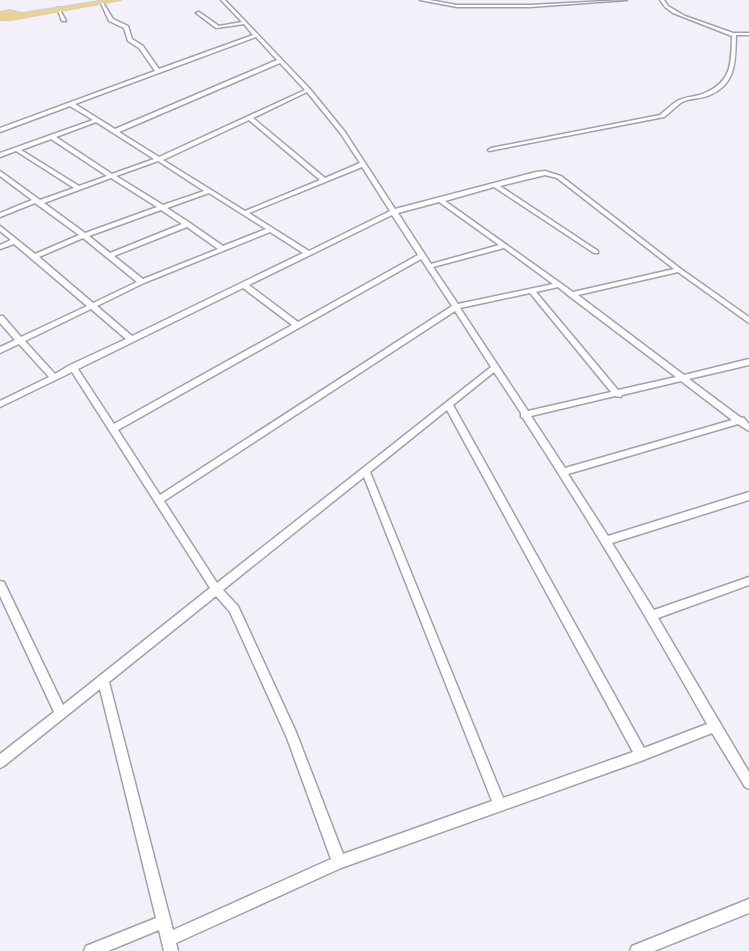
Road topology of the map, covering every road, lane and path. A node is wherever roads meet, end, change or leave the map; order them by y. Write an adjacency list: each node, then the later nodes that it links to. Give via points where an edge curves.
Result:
1 (118, 0): 6 (main road)
2 (223, 0): 13 (street)
3 (422, 0): 4 (street, via 457,6 530,6)
4 (625, 0)
5 (662, 0): 14 (street, via 678,13)
6 (103, 1): 7 (main road); 8 (main road); 18 (street, via 111,20 126,27 130,40 141,47)
7 (58, 9): 10 (main road); 12 (street)
8 (4, 12): 10 (main road, via 18,13)
9 (198, 13): 13 (street, via 218,27)
10 (17, 16): 11 (main road)
11 (0, 18)
12 (64, 20)
13 (245, 23): 16 (street)
14 (733, 34): 15 (street); 27 (street, via 736,38 732,42 730,74 708,94 681,101 652,118)
15 (749, 34)
16 (257, 35): 17 (street); 18 (street)
17 (280, 61): 19 (street); 24 (street)
18 (158, 71): 20 (street)
19 (308, 90): 21 (street); 30 (street)
20 (71, 104): 22 (street); 23 (street)
21 (250, 118): 29 (street); 33 (street)
22 (98, 120): 24 (street); 25 (street)
23 (0, 130)
24 (116, 131): 29 (street)
25 (51, 136): 26 (street); 32 (street)
26 (16, 149): 28 (street); 35 (street)
27 (491, 150)
28 (0, 155)
29 (159, 159): 32 (street); 36 (street)
30 (363, 164): 33 (street); 40 (street)
31 (0, 173): 38 (street)
32 (110, 177): 35 (street); 39 (street)
33 (324, 180): 41 (street)
34 (495, 185): 37 (street); 51 (street); 57 (street, via 536,174 559,177)
35 (78, 188): 38 (street)
36 (209, 191): 39 (street); 41 (street)
37 (440, 200): 40 (street); 48 (street)
38 (36, 202): 42 (street); 46 (street)
39 (162, 208): 43 (street); 46 (street)
40 (393, 212): 52 (street); 54 (street)
41 (245, 213): 45 (street)
42 (0, 215)
43 (188, 225): 50 (street); 53 (street)
44 (0, 228): 47 (street)
45 (269, 230): 50 (street); 52 (street)
46 (83, 236): 53 (street); 55 (street)
47 (15, 241): 49 (street); 55 (street)
48 (505, 246): 56 (street); 60 (street)
49 (0, 247)
50 (223, 249): 58 (street)
51 (596, 252)
52 (308, 254): 59 (street)
53 (111, 255): 58 (street)
54 (423, 255): 56 (street); 67 (street)
55 (34, 257): 63 (street)
56 (431, 266): 64 (street)
57 (679, 270): 62 (street); 66 (street)
58 (142, 282): 63 (street)
59 (244, 285): 67 (street); 69 (street)
60 (558, 285): 61 (street); 62 (street)
61 (532, 291): 64 (street); 76 (street)
62 (572, 294): 75 (street)
63 (92, 305): 68 (street); 69 (street)
64 (456, 307): 73 (street); 86 (street)
65 (0, 318): 68 (street)
66 (749, 321)
67 (297, 326): 82 (street)
68 (21, 339): 70 (street); 74 (street)
69 (132, 340): 72 (street)
70 (0, 350)
71 (749, 362): 75 (street)
72 (73, 367): 74 (street); 82 (street)
73 (494, 368): 78 (street); 79 (street)
74 (54, 377): 77 (street)
75 (684, 379): 76 (street); 80 (street)
76 (618, 395): 79 (street)
77 (0, 404)
78 (448, 406): 83 (street); 95 (street)
79 (524, 415): 84 (street)
80 (741, 420): 81 (street); 84 (street)
81 (749, 428)
82 (113, 429): 86 (street)
83 (366, 472): 90 (street); 98 (street)
84 (562, 472): 87 (street)
85 (749, 496): 87 (street)
86 (159, 500): 90 (street)
87 (604, 541): 91 (street)
88 (749, 581): 91 (street)
89 (0, 585): 93 (street)
90 (216, 589): 92 (street); 99 (street, via 234,609 292,736)
91 (651, 616): 94 (street)
92 (104, 679): 93 (street); 101 (street)
93 (61, 714): 96 (street)
94 (713, 727): 95 (street); 97 (street)
95 (641, 755): 98 (street)
96 (0, 762)
97 (749, 783)
98 (500, 805): 99 (street)
99 (339, 862): 102 (street)
100 (749, 906): 104 (street)
101 (164, 922): 102 (street); 103 (street)
102 (170, 945)
103 (91, 951)
104 (637, 951)

